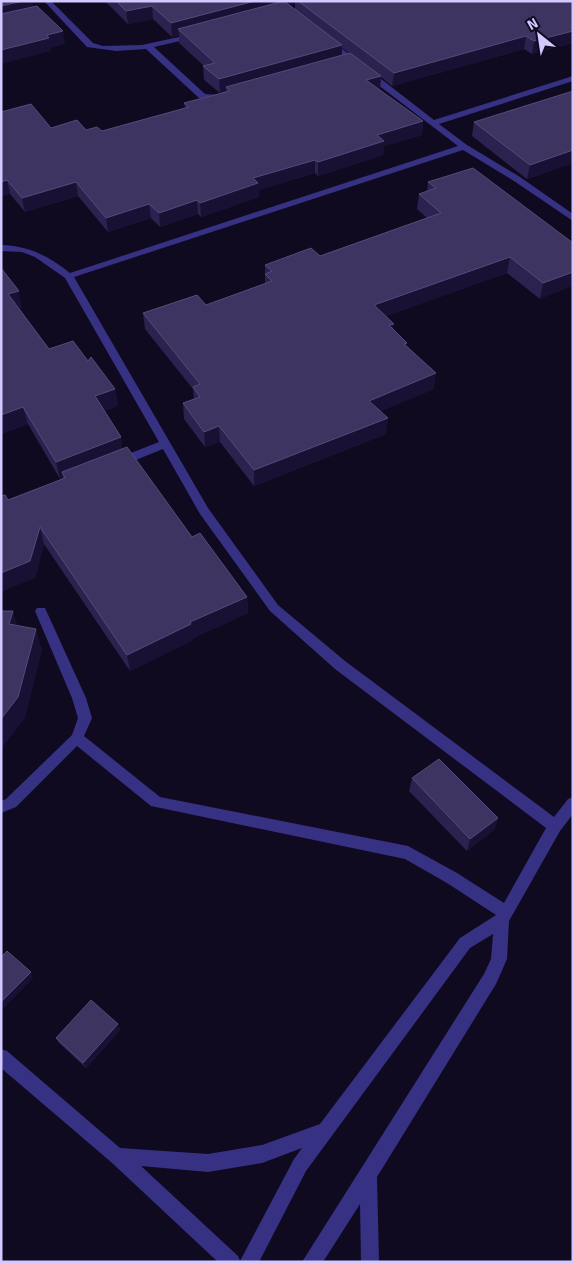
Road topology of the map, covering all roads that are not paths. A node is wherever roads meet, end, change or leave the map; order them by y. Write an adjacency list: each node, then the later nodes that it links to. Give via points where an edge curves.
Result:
1 (47, 1): 2 (street)
2 (56, 11): 3 (street); 6 (street, via 90,44 100,48)
3 (47, 14)
4 (199, 34): 6 (street)
5 (322, 38): 7 (street)
6 (148, 46): 10 (street, via 202,96)
7 (352, 61): 8 (street); 11 (street)
8 (343, 64)
9 (573, 78): 11 (street)
10 (230, 94)
11 (434, 123): 12 (street)
12 (464, 147): 13 (street); 15 (street)
13 (573, 218)
14 (1, 248): 15 (street, via 30,250)
15 (69, 276): 16 (street)
16 (165, 444): 17 (street); 22 (street, via 204,511 274,608 340,665)
17 (102, 469)
18 (41, 611): 19 (street, via 79,698 84,718)
19 (77, 738): 21 (street, via 11,803); 23 (street, via 156,802 408,853 452,878)
20 (573, 803): 22 (street)
21 (1, 808)
22 (555, 826): 23 (street)
23 (504, 917): 25 (street, via 465,943); 27 (street, via 499,960 490,979)
24 (1, 1058): 26 (street)
25 (325, 1131): 26 (street, via 262,1154 208,1163); 29 (street, via 300,1165)
26 (117, 1156): 28 (street)
27 (368, 1176): 30 (street); 31 (street)
28 (232, 1262)
29 (249, 1262)
30 (311, 1262)
31 (370, 1262)

